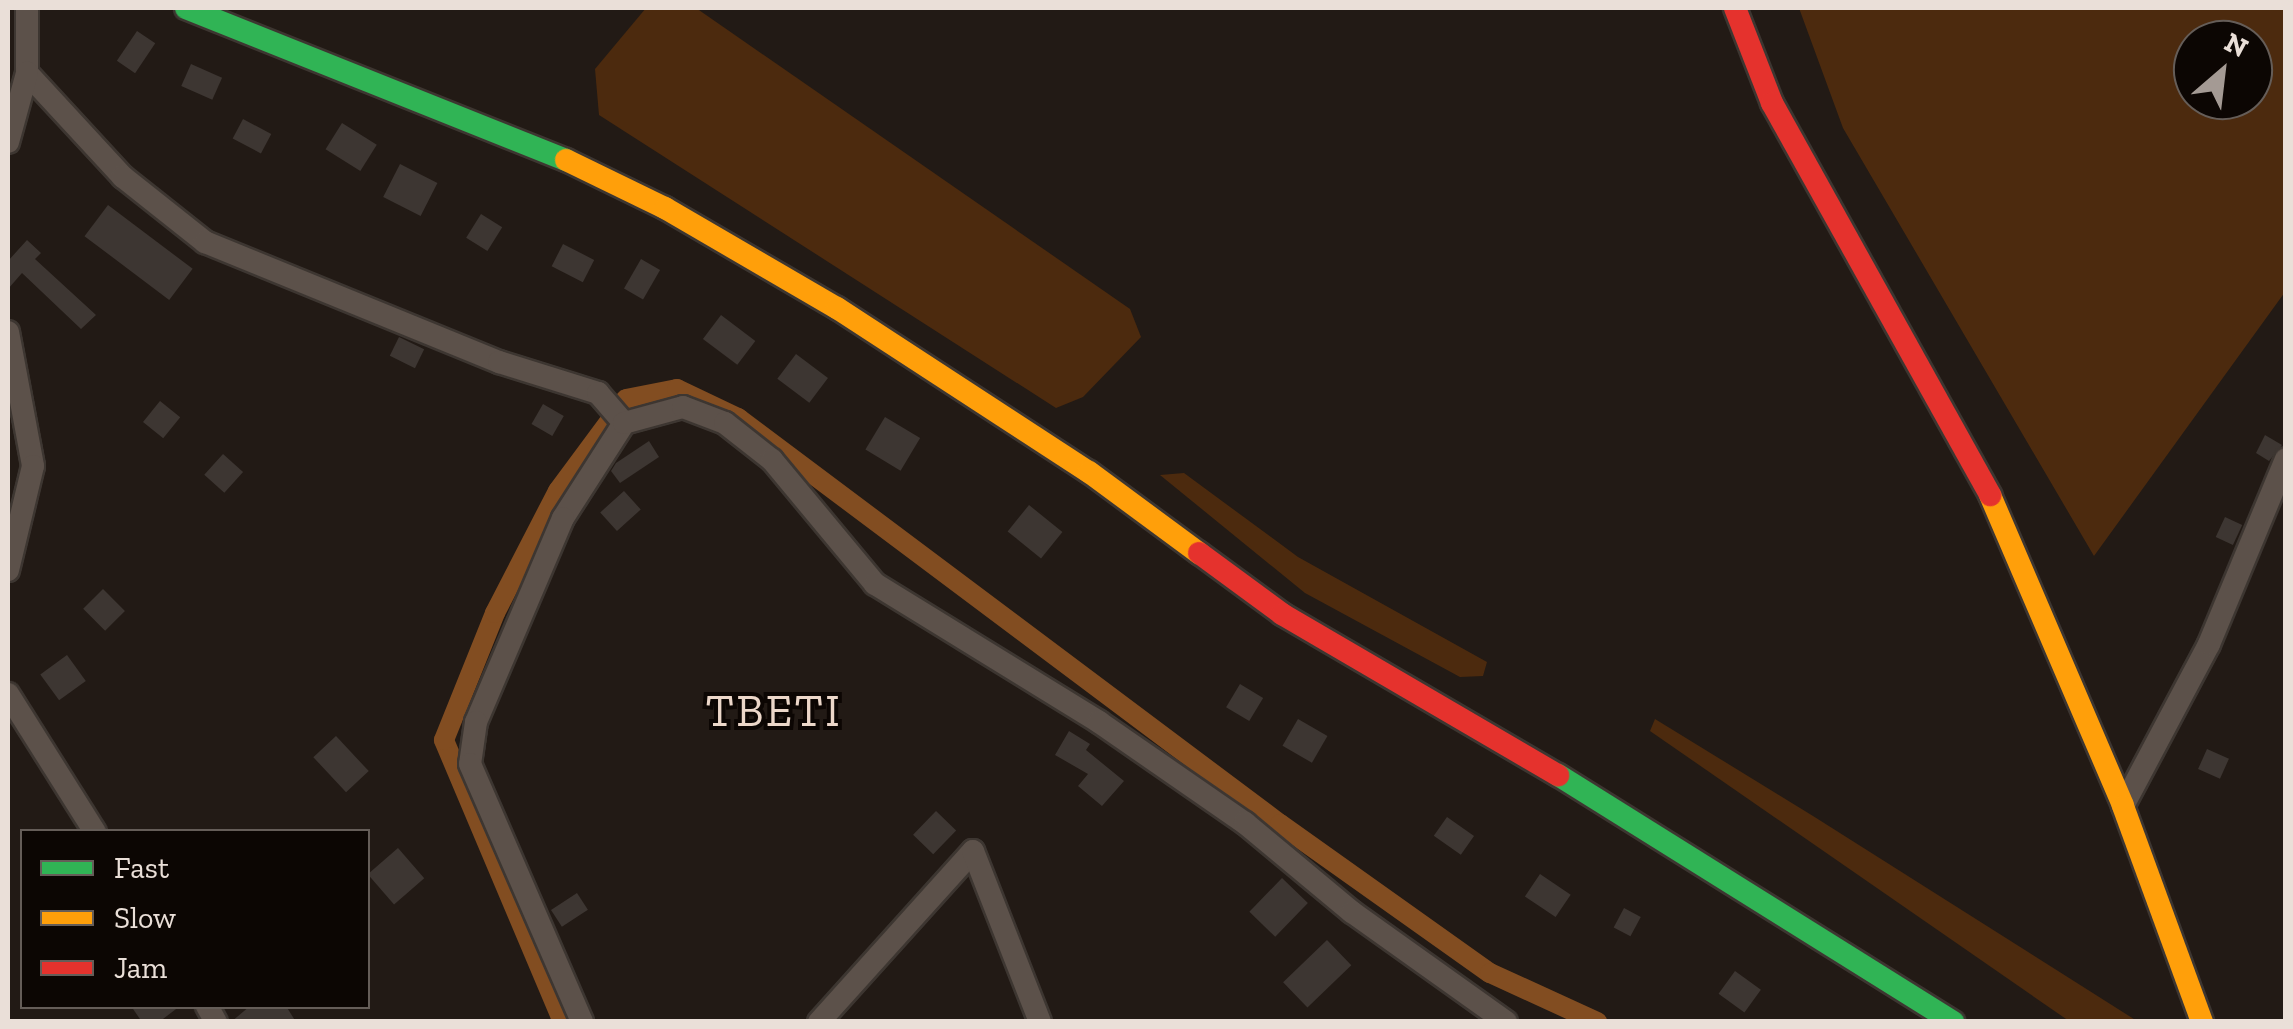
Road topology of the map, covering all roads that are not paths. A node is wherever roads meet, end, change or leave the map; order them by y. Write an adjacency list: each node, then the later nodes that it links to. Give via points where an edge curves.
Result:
1 (28, 8): 4 (street)
2 (186, 8): 17 (main road, via 514,135 682,218 837,308 1089,472 1282,614 1692,853)
3 (1735, 8): 11 (main road, via 1772,103 1986,486)
4 (27, 74): 5 (street); 7 (street, via 123,178 205,242 499,362 598,393)
5 (8, 142)
6 (8, 332): 9 (street, via 33,466)
7 (624, 424): 13 (street, via 563,518 476,722 470,764); 16 (street, via 683,407 725,423 772,460 876,584 1099,722)
8 (2286, 460): 11 (street, via 2209,644)
9 (8, 570)
10 (8, 694): 12 (street)
11 (2123, 806): 18 (main road)
12 (93, 829)
13 (582, 1022)
14 (819, 1022): 15 (street, via 973,851)
15 (1040, 1022)
16 (1506, 1022)
17 (1953, 1022)
18 (2202, 1022)

